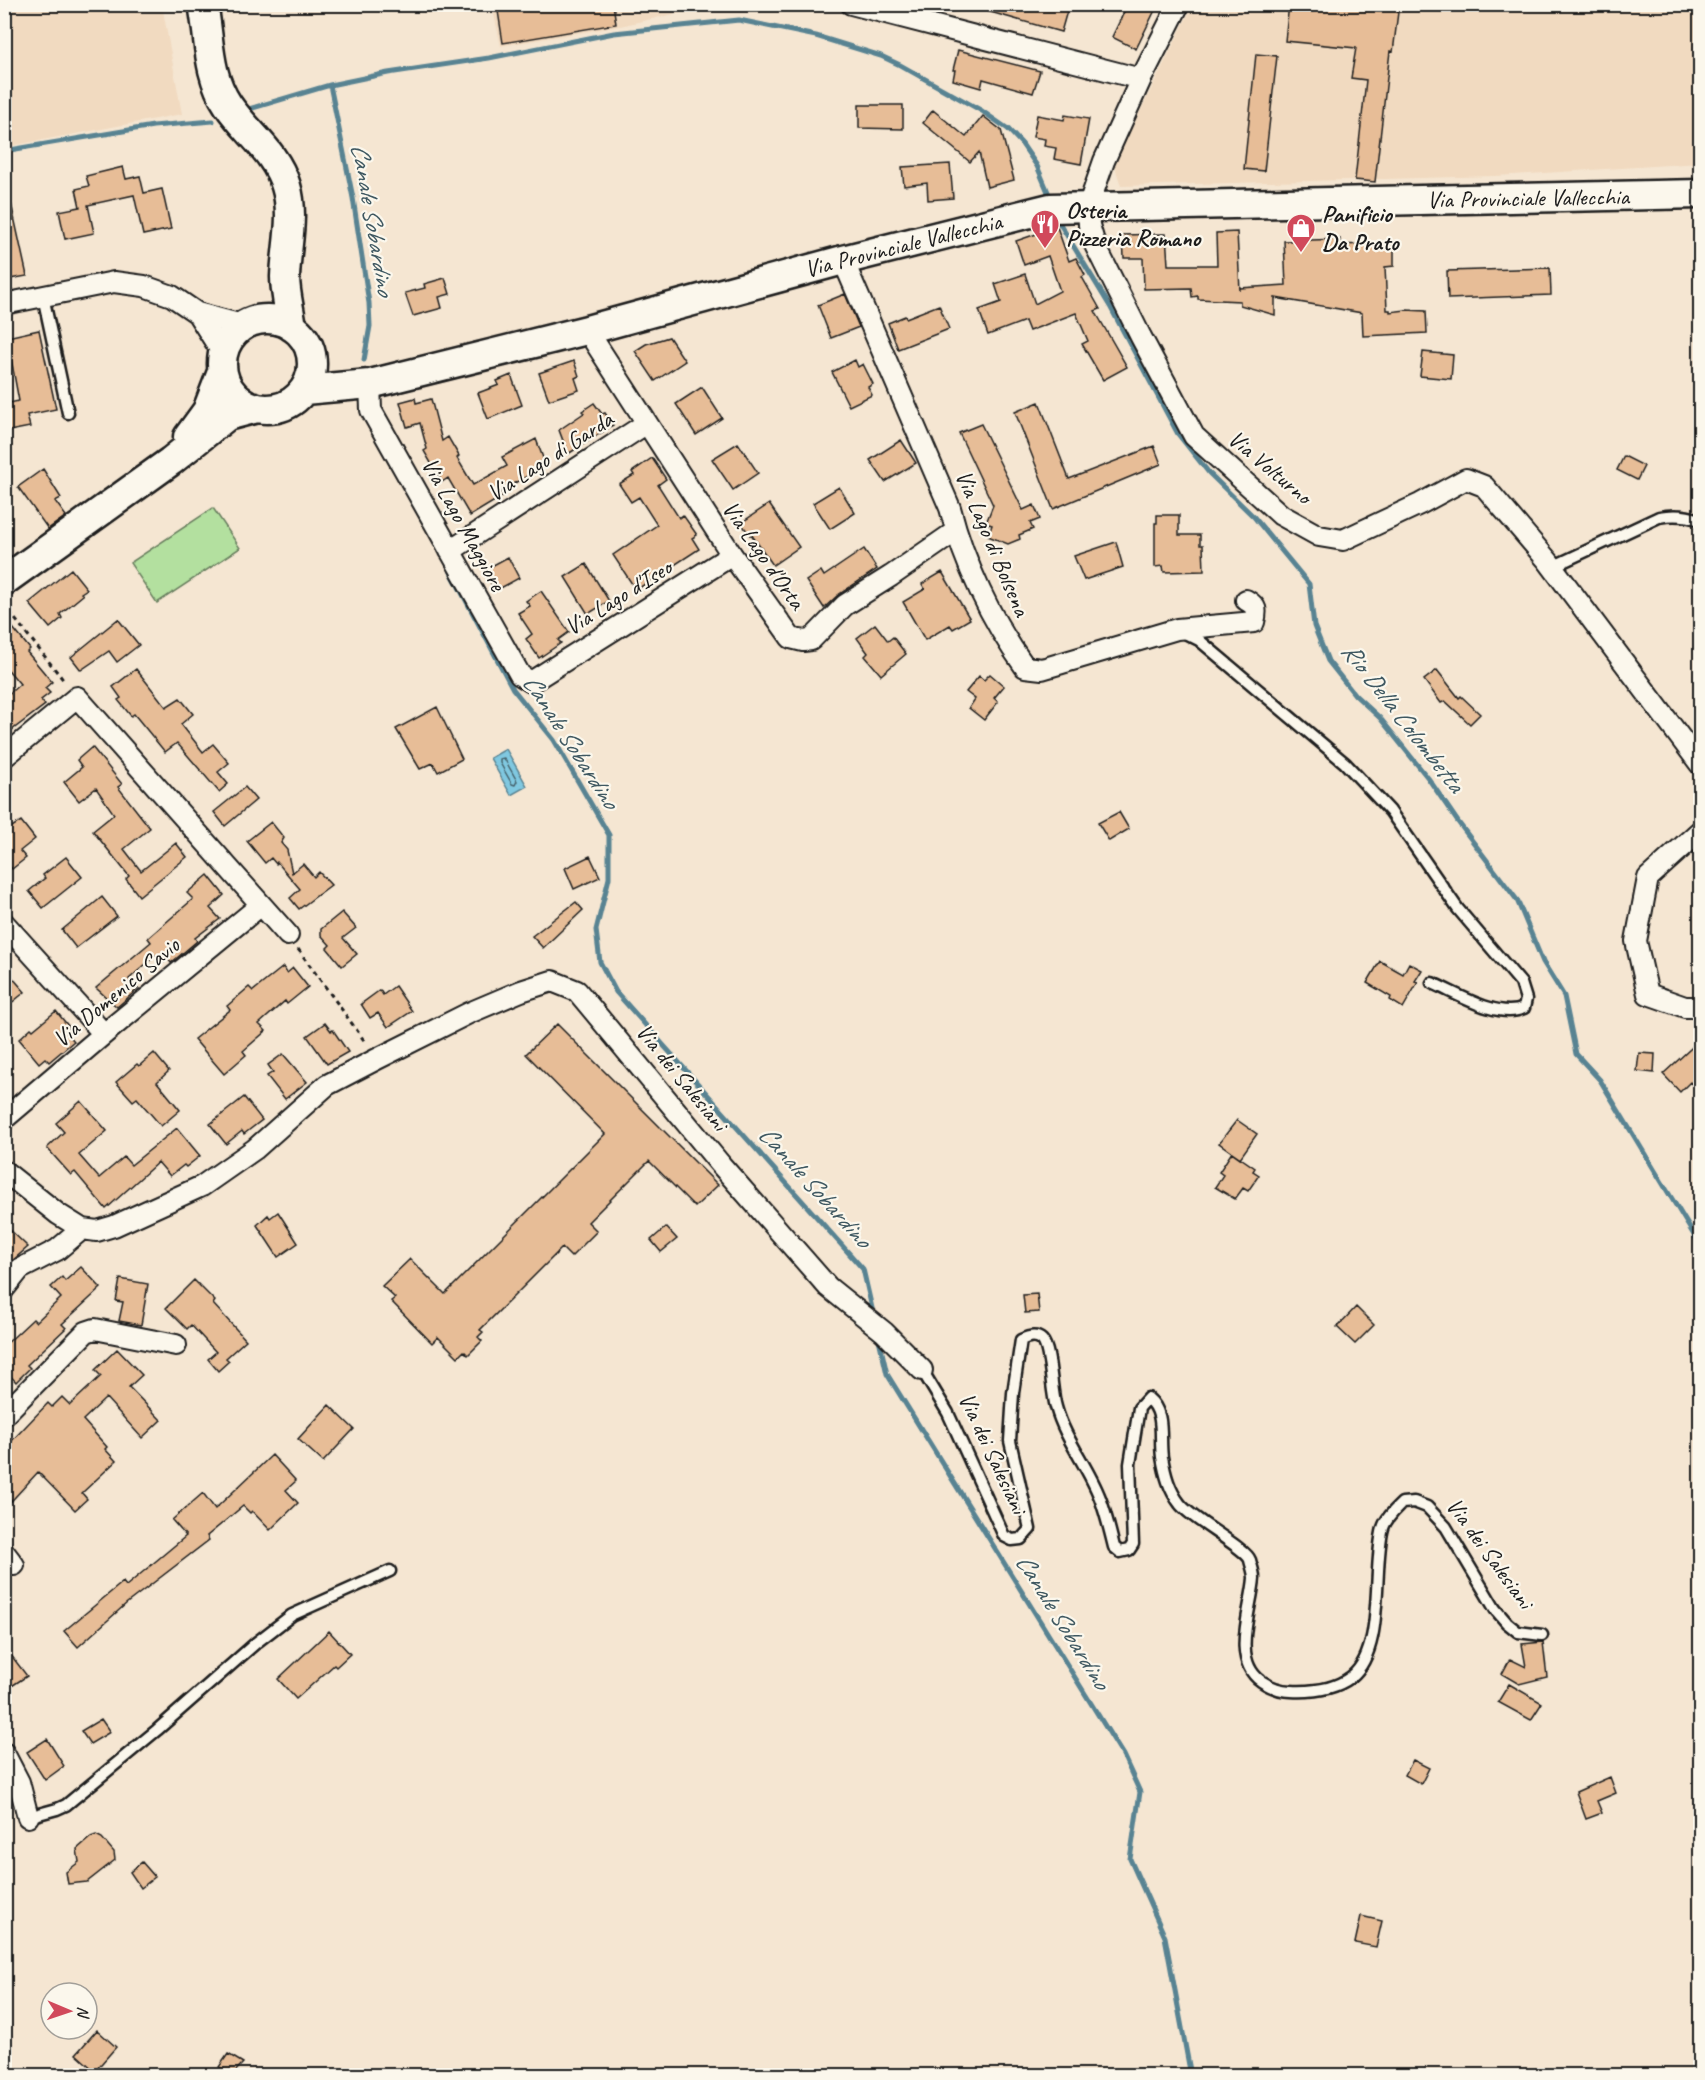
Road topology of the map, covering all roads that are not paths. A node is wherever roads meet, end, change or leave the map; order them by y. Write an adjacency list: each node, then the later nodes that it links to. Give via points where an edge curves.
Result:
1 (851, 4): 4 (street)
2 (1179, 4): 4 (street)
3 (205, 7): 8 (main road, via 211,66 227,105 268,150 287,187 290,211)
4 (1141, 79): 6 (street)
5 (1701, 194): 6 (main road, Via Provinciale Vallecchia)
6 (1088, 207): 7 (main road, Via Provinciale Vallecchia, via 1050,208); 27 (street, Via Volturno, via 1095,244 1194,436 1281,515 1319,536 1343,540 1466,479 1484,486)
7 (843, 260): 14 (main road, Via Provinciale Vallecchia); 24 (street, Via Lago di Bolsena, via 950,508)
8 (285, 279): 12 (main road, Via Provinciale Vallecchia); 13 (main road)
9 (43, 296): 10 (street); 11 (street, via 114,282 163,292); 20 (lane)
10 (4, 304)
11 (197, 313): 12 (street); 16 (street)
12 (251, 322): 13 (main road, via 271,318); 16 (main road, Via Provinciale Vallecchia, via 233,333)
13 (292, 327): 15 (main road, via 308,344)
14 (587, 330): 17 (main road, Via Provinciale Vallecchia); 21 (street, Via Lago d'Orta)
15 (311, 356): 17 (main road); 18 (main road, via 312,368)
16 (223, 363): 19 (main road, via 227,384 234,395); 22 (main road, Via Provinciale Vallecchia, via 207,411)
17 (370, 384): 18 (main road, Via Provinciale Vallecchia); 25 (street, Via Lago Maggiore, via 371,410)
18 (304, 390): 19 (main road, Via Provinciale Vallecchia, via 283,406)
19 (257, 408): 22 (main road, Via Provinciale Vallecchia, via 227,416)
20 (68, 413)
21 (647, 423): 25 (street, Via Lago di Garda); 26 (street, Via Lago d'Orta)
22 (171, 461): 28 (main road, Via Provinciale Vallecchia)
23 (1701, 520): 27 (lane, via 1681,515 1659,517)
24 (956, 531): 26 (street, Via Lago d'Orta, via 845,605 811,640 803,641 791,638); 30 (street, Via Lago di Bolsena, via 978,587 1024,667 1042,669)
25 (450, 551): 31 (street, Via Lago Maggiore, via 520,675)
26 (732, 555): 31 (street, Via Lago d'Iseo)
27 (1552, 567): 33 (street, Via Volturno)
28 (4, 581)
29 (1246, 600): 30 (street, Via Lago di Bolsena, via 1255,605 1254,622)
30 (1177, 629): 38 (lane, via 1199,640 1345,763 1390,811 1458,909 1521,983 1526,999 1524,1008 1494,1010)
31 (531, 682)
32 (4, 757): 35 (street, via 78,697)
33 (1701, 764)
34 (1701, 831): 39 (street, via 1648,878 1636,941 1648,994 1685,1007)
35 (261, 905): 37 (street); 40 (street, Via Domenico Savio)
36 (4, 923): 40 (street)
37 (288, 935)
38 (1432, 982)
39 (1701, 1007)
40 (104, 1034): 41 (street, Via Domenico Savio)
41 (4, 1119)
42 (4, 1171): 43 (street)
43 (82, 1229): 44 (street, via 57,1250 20,1269); 46 (street, Via dei Salesiani, via 97,1231 114,1226 202,1186 255,1149 327,1085 469,1013 552,981 577,991 828,1287)
44 (4, 1289)
45 (176, 1345): 47 (street, via 95,1329 86,1332)
46 (922, 1370): 49 (lane, Via dei Salesiani, via 948,1413 1004,1536 1012,1540 1021,1539 1030,1529 1010,1441 1021,1340 1036,1337 1048,1348 1052,1393 1060,1423 1100,1497 1114,1547 1119,1552 1129,1550 1133,1544 1130,1464 1139,1408 1148,1398 1156,1405 1167,1482 1180,1505 1249,1557 1254,1576 1245,1647 1248,1663 1267,1685 1282,1691 1309,1692 1335,1686 1353,1676 1374,1634 1383,1527 1402,1503 1427,1507 1446,1527 1507,1623 1518,1632)
47 (4, 1415)
48 (390, 1571): 51 (lane, via 292,1615 66,1805)
49 (1542, 1635)
50 (6, 1758): 51 (street, via 19,1782)
51 (28, 1816)

